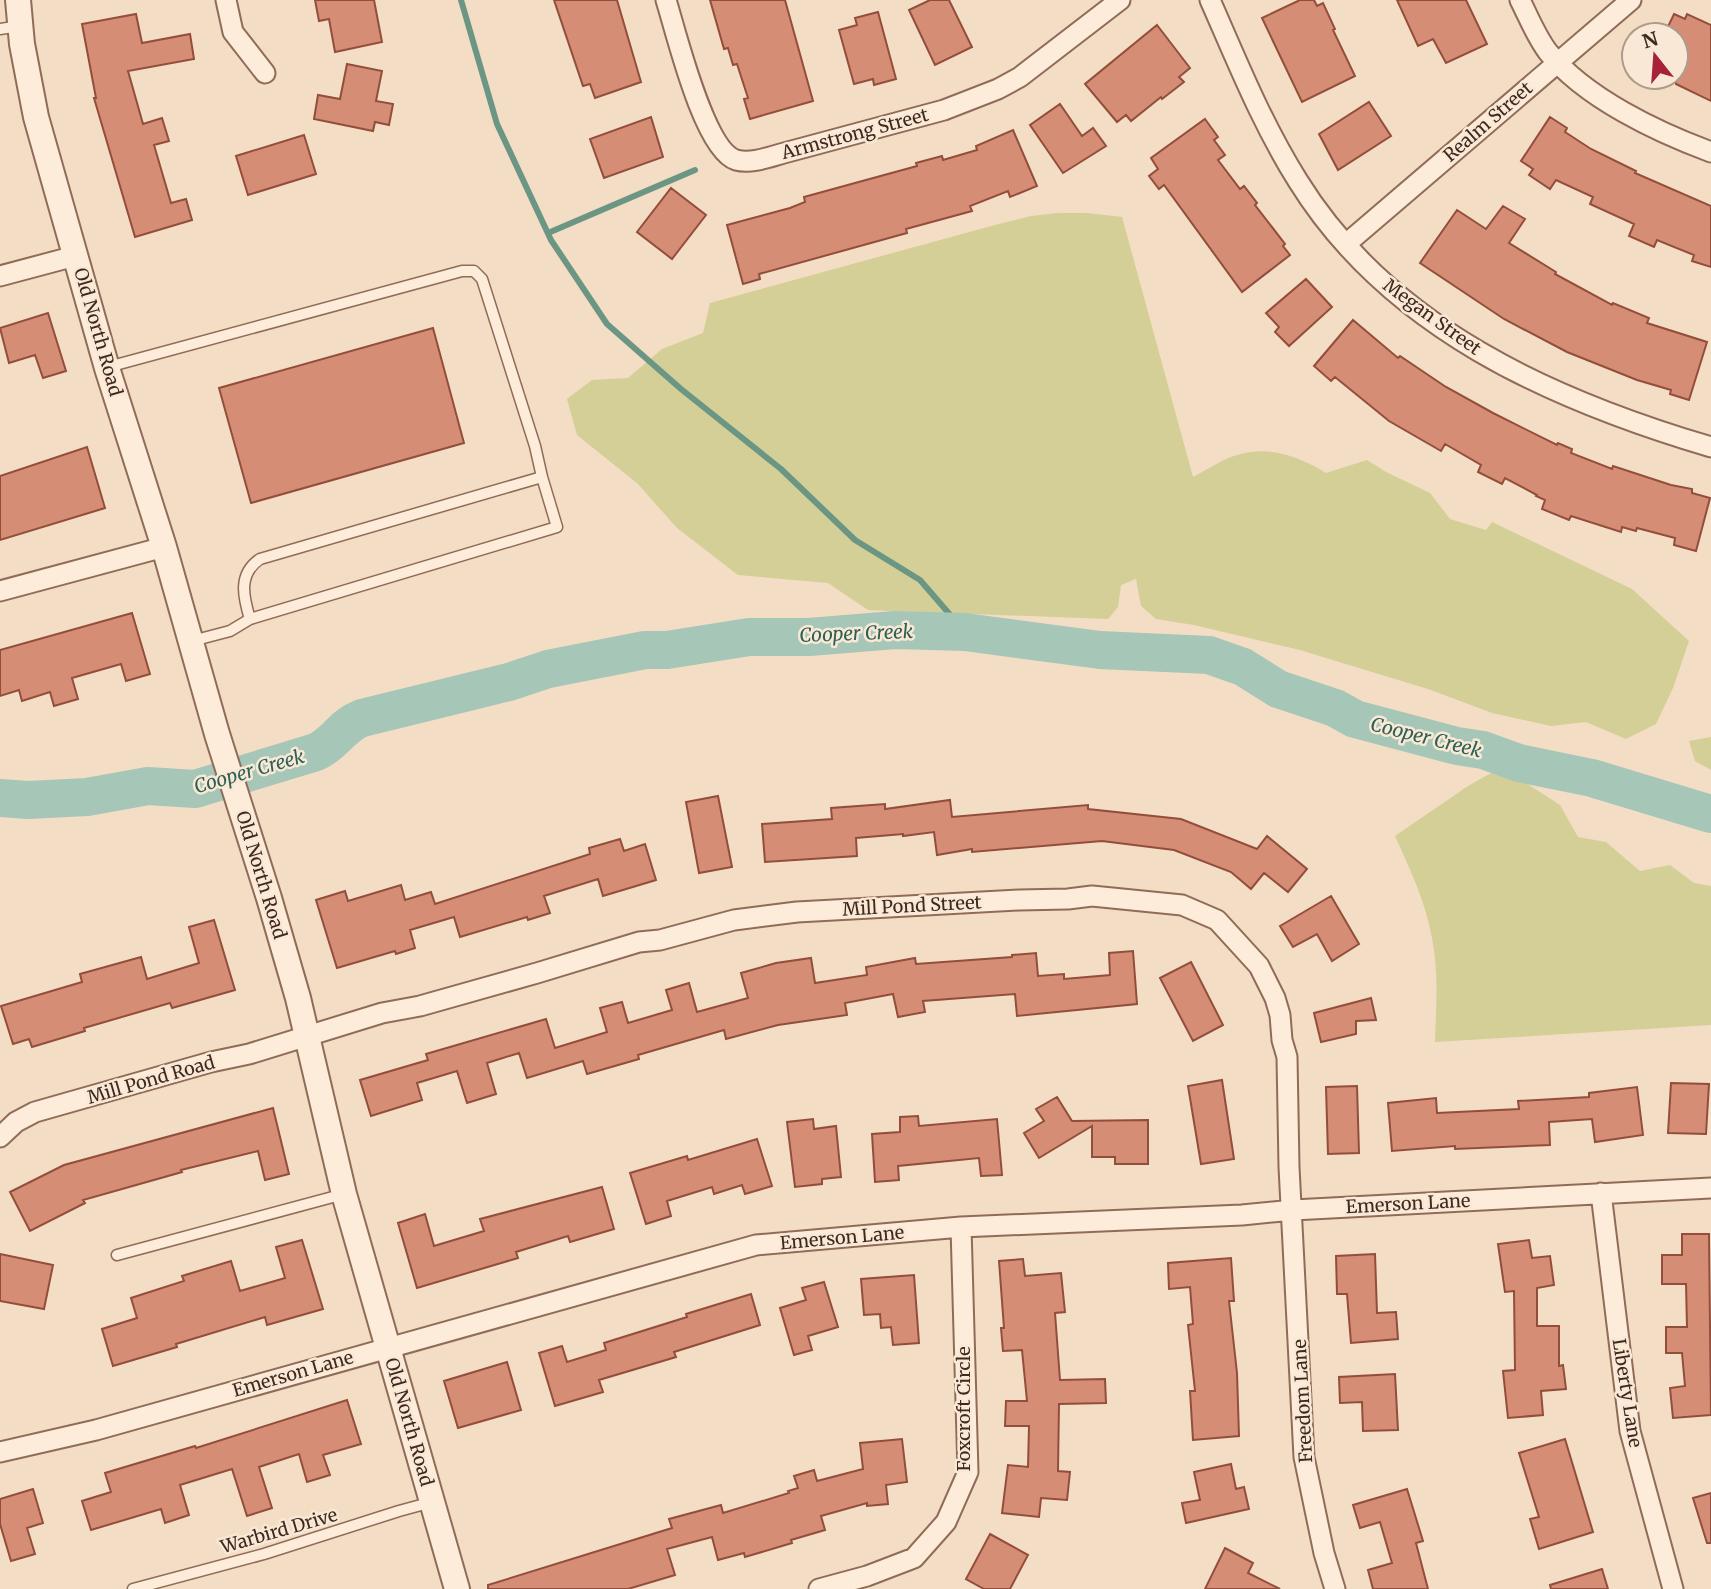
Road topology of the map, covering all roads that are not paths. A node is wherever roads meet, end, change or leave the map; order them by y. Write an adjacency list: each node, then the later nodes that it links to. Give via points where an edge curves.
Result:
1 (18, 0): 8 (street, Old North Road)
2 (226, 0): 10 (street, via 233,32)
3 (666, 0): 4 (street, Armstrong Street, via 687,73 712,132 726,155 744,161 974,99 1020,77)
4 (1120, 0)
5 (1210, 0): 12 (street, Megan Street, via 1298,182)
6 (1520, 0): 9 (street)
7 (1631, 0): 9 (street, Realm Street)
8 (10, 28): 13 (street, Old North Road)
9 (1557, 62): 11 (street, via 1573,78 1641,121); 12 (street, Realm Street)
10 (265, 73)
11 (1711, 152)
12 (1346, 244): 16 (street, Megan Street, via 1403,299 1522,377 1640,426)
13 (75, 256): 14 (street); 15 (street, Old North Road)
14 (0, 276)
15 (107, 368): 17 (lane, via 474,271 482,279); 18 (street, Old North Road)
16 (1711, 447)
17 (542, 477): 20 (lane, via 260,559 245,573); 20 (lane, via 557,527)
18 (164, 547): 19 (street); 21 (street, Old North Road)
19 (0, 592)
20 (250, 620): 21 (lane, via 230,631)
21 (191, 641): 22 (street, Old North Road)
22 (308, 1036): 23 (street, Mill Pond Road, via 34,1112); 26 (street, Old North Road); 27 (street, Mill Pond Street, via 639,942 734,920 797,912 1092,896 1182,905 1217,920 1259,966 1275,998 1287,1057)
23 (0, 1137)
24 (1711, 1188): 25 (street, Emerson Lane)
25 (1601, 1193): 27 (street, Emerson Lane); 37 (street, Liberty Lane, via 1630,1431)
26 (344, 1194): 29 (lane); 30 (street, Old North Road)
27 (1293, 1210): 28 (street, Emerson Lane); 36 (street, Freedom Lane, via 1304,1457)
28 (961, 1227): 30 (street, Emerson Lane, via 756,1245); 35 (street, Foxcroft Circle, via 968,1472 946,1522 914,1558)
29 (117, 1255)
30 (388, 1346): 31 (street, Emerson Lane, via 96,1430); 32 (street, Old North Road)
31 (0, 1452)
32 (432, 1502): 33 (lane, Warbird Drive); 34 (street, Old North Road)
33 (133, 1589)
34 (457, 1589)
35 (819, 1589)
36 (1335, 1589)
37 (1673, 1589)

